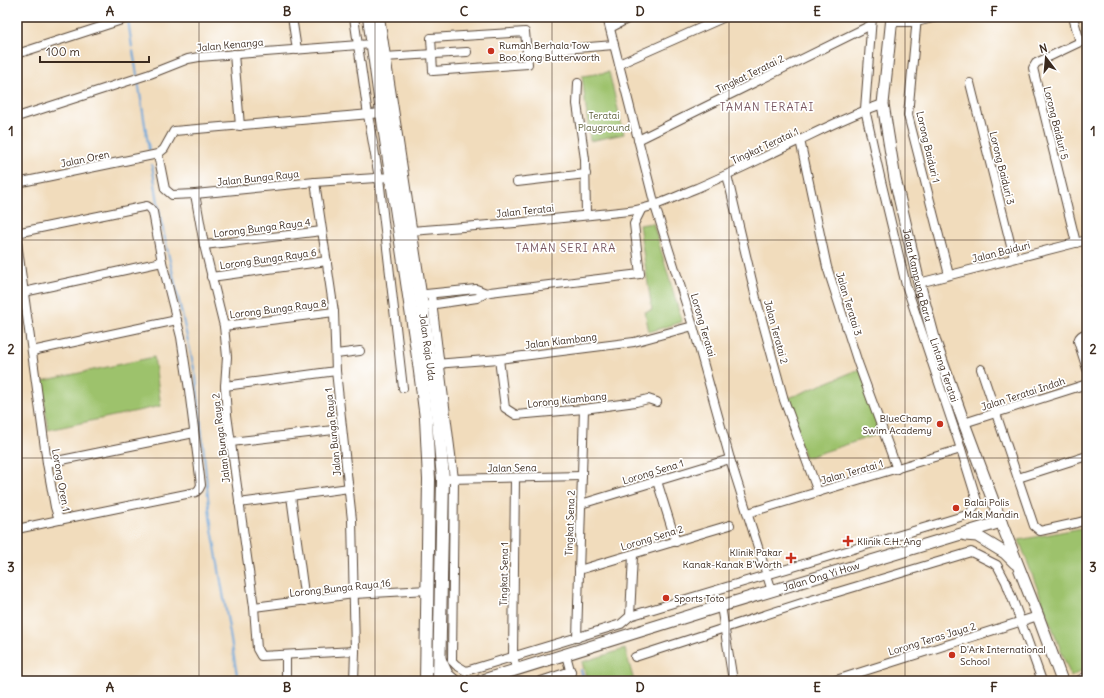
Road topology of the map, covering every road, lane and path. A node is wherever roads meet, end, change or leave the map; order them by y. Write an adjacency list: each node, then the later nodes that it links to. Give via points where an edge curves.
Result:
1 (131, 17): 22 (street)
2 (292, 17): 19 (street)
3 (354, 17): 17 (street)
4 (368, 17): 16 (main road, Jalan Raja Uda)
5 (378, 17): 25 (main road, Jalan Raja Uda)
6 (607, 17): 14 (street, Lorong Teratai)
7 (631, 17): 14 (street)
8 (725, 17): 26 (street)
9 (937, 17): 12 (street)
10 (1073, 17): 15 (street)
11 (892, 19): 12 (street); 29 (main road, Jalan Kampung Baru)
12 (917, 19): 59 (street, Lorong Baiduri 1, via 908,115)
13 (872, 21): 30 (street, Lintang Teratai); 35 (street, Tingkat Teratai 2)
14 (610, 28): 18 (street, Lorong Teratai)
15 (1083, 42): 54 (street, Lorong Baiduri 5, via 1036,63 1033,68)
16 (372, 44): 17 (street, Jalan Kenanga); 31 (main road, Jalan Raja Uda)
17 (358, 45): 19 (street, Jalan Kenanga); 32 (street)
18 (614, 45): 21 (street); 26 (street, Lorong Teratai)
19 (298, 50): 23 (street, Jalan Kenanga)
20 (467, 52): 24 (street)
21 (527, 52): 24 (street, via 528,64 433,71); 24 (street, via 526,32 431,38)
22 (17, 54)
23 (234, 54): 33 (street, Jalan Kenanga, via 188,59); 34 (street)
24 (432, 55): 25 (street)
25 (384, 57): 50 (main road, Jalan Raja Uda)
26 (619, 64): 35 (street, Lorong Teratai)
27 (578, 83): 38 (street, via 577,104)
28 (970, 83): 56 (street, Lorong Baiduri 3)
29 (883, 104): 30 (street, Tingkat Teratai 1); 61 (main road, Jalan Kampung Baru, via 895,179)
30 (865, 109): 36 (street, Tingkat Teratai 1); 88 (street, Lintang Teratai, via 906,285)
31 (382, 114): 32 (street); 40 (main road, Jalan Raja Uda)
32 (368, 115): 34 (street); 41 (street)
33 (17, 118)
34 (240, 126): 37 (street, via 174,131 164,149)
35 (638, 140): 46 (street, Lorong Teratai)
36 (800, 140): 39 (street, Tingkat Teratai 1); 92 (street, Jalan Teratai 3, via 828,267 858,363)
37 (158, 154): 44 (street, Jalan Oren); 45 (street, Jalan Bunga Raya, via 165,189 172,195)
38 (586, 174): 43 (street); 48 (street)
39 (727, 175): 46 (street, Tingkat Teratai 1); 99 (street, Jalan Teratai 2, via 756,298 784,400)
40 (391, 177): 41 (street, Jalan Bunga Raya); 83 (main road, Jalan Raja Uda, via 419,364)
41 (379, 178): 42 (street, Jalan Bunga Raya); 79 (street)
42 (315, 182): 45 (street, Jalan Bunga Raya); 49 (street, Jalan Bunga Raya 1)
43 (517, 182)
44 (17, 183)
45 (195, 194): 55 (street, Jalan Bunga Raya 2)
46 (655, 206): 47 (street, Jalan Teratai); 67 (street, Lorong Teratai)
47 (641, 210): 48 (street, Jalan Teratai); 63 (street, via 634,224 640,274 486,293 477,298)
48 (586, 215): 50 (street, Jalan Teratai)
49 (322, 231): 55 (street, Lorong Bunga Raya 4); 57 (street, Jalan Bunga Raya 1)
50 (411, 231): 63 (main road, Jalan Raja Uda)
51 (17, 237): 58 (street, via 21,232 147,206 153,212)
52 (1087, 240): 54 (street, Jalan Baiduri)
53 (17, 242): 62 (street, Lorong Oren 1)
54 (1076, 243): 56 (street, Jalan Baiduri)
55 (204, 245): 60 (street, Jalan Bunga Raya 2)
56 (1014, 258): 59 (street, Jalan Baiduri)
57 (327, 261): 60 (street, Lorong Bunga Raya 6); 64 (street, Jalan Bunga Raya 1)
58 (162, 262): 62 (street); 65 (street)
59 (949, 275): 61 (street, Jalan Baiduri)
60 (212, 277): 66 (street, Jalan Bunga Raya 2)
61 (919, 283): 84 (main road, Jalan Kampung Baru)
62 (24, 292): 70 (street, Lorong Oren 1)
63 (427, 300): 73 (main road, Jalan Raja Uda)
64 (334, 312): 66 (street, Lorong Bunga Raya 8); 71 (street, Jalan Bunga Raya 1)
65 (177, 320): 70 (street); 86 (street)
66 (224, 326): 78 (street, Jalan Bunga Raya 2)
67 (693, 326): 72 (street, Jalan Kiambang, via 634,342); 90 (street, Lorong Teratai)
68 (1087, 333): 75 (street, via 1079,337 1078,341)
69 (360, 351): 71 (street)
70 (32, 352): 91 (street, Lorong Oren 1)
71 (336, 354): 76 (street, Jalan Bunga Raya 1)
72 (498, 359): 73 (street, Jalan Kiambang); 81 (street, Lorong Kiambang, via 505,408 516,415)
73 (435, 364): 83 (main road, Jalan Raja Uda); 96 (street, Jalan Raja Uda)
74 (981, 369): 82 (street)
75 (1087, 369)
76 (336, 371): 78 (street); 85 (street, Jalan Bunga Raya 1)
77 (1087, 384): 82 (street, Jalan Teratai Indah)
78 (225, 386): 87 (street, Jalan Bunga Raya 2)
79 (403, 388)
80 (657, 402): 81 (street, Lorong Kiambang, via 648,399)
81 (584, 409): 93 (street, Tingkat Sena 2)
82 (995, 413): 84 (street, Jalan Teratai Indah); 95 (street)
83 (432, 421): 96 (main road, Jalan Raja Uda); 115 (main road, Jalan Raja Uda)
84 (964, 423): 106 (main road, Jalan Kampung Baru)
85 (342, 430): 87 (street); 98 (street, Jalan Bunga Raya 1)
86 (194, 433): 91 (street); 104 (street, Lorong Oren 1, via 201,485 196,492)
87 (231, 442): 101 (street, Jalan Bunga Raya 2)
88 (961, 449): 92 (street, Jalan Teratai 1); 114 (street, Jalan Ong Yi How, via 977,501 970,514)
89 (1087, 456): 95 (street)
90 (730, 459): 97 (street, Lorong Sena 1); 103 (street, Lorong Teratai)
91 (47, 463): 104 (street, Lorong Oren 1)
92 (897, 468): 99 (street, Jalan Teratai 1)
93 (582, 476): 94 (street, Jalan Sena); 102 (street, Tingkat Sena 2)
94 (515, 478): 96 (street, Jalan Sena); 131 (street, Tingkat Sena 1)
95 (1018, 478): 105 (street, via 1034,526 1040,531)
96 (449, 479): 133 (main road, Jalan Raja Uda); 134 (street, Jalan Raja Uda)
97 (657, 481): 102 (street, Lorong Sena 1); 110 (street)
98 (349, 488): 100 (street); 117 (street, Jalan Bunga Raya 1)
99 (818, 492): 103 (street, Jalan Teratai 1)
100 (291, 496): 101 (street); 118 (street)
101 (239, 503): 120 (street, Jalan Bunga Raya 2)
102 (581, 504): 113 (street, Tingkat Sena 2)
103 (748, 514): 114 (street, Lorong Teratai)
104 (59, 520): 108 (street)
105 (1087, 520)
106 (1001, 522): 109 (main road, Jalan Ong Yi How); 112 (main road)
107 (730, 525): 110 (street, Lorong Sena 2)
108 (17, 529)
109 (960, 535): 112 (main road, via 978,536 1005,553); 116 (main road, Jalan Ong Yi How)
110 (676, 542): 111 (street, Lorong Sena 2)
111 (633, 555): 113 (street, Lorong Sena 2); 121 (street)
112 (1018, 567): 122 (main road)
113 (579, 570): 127 (street, Tingkat Sena 2)
114 (766, 575): 116 (street, Lorong Teratai); 121 (street, Jalan Ong Yi How)
115 (428, 590): 117 (street, Lorong Bunga Raya 16); 140 (main road, Jalan Raja Uda)
116 (772, 591): 119 (main road, Jalan Ong Yi How)
117 (354, 594): 118 (street, Lorong Bunga Raya 16); 128 (street, Jalan Bunga Raya 1)
118 (305, 601): 120 (street, Lorong Bunga Raya 16)
119 (721, 606): 125 (street); 126 (main road, Jalan Ong Yi How)
120 (254, 607): 129 (street, Jalan Bunga Raya 2, via 256,649 261,656)
121 (630, 616): 124 (street, Jalan Ong Yi How)
122 (1038, 616): 123 (street, Lorong Teras Jaya 2); 149 (main road)
123 (1022, 622): 125 (street, Jalan Ong Yi How, via 997,565 972,552); 147 (street, Lorong Teras Jaya 2); 148 (street, Jalan Ong Yi How)
124 (621, 624): 126 (street); 127 (street, Jalan Ong Yi How)
125 (724, 628): 132 (street, Jalan Ong Yi How); 146 (street)
126 (624, 636): 130 (main road, Jalan Ong Yi How)
127 (577, 638): 131 (street, Jalan Ong Yi How)
128 (355, 651): 129 (street); 139 (street, Jalan Bunga Raya 1)
129 (286, 655): 138 (street)
130 (566, 655): 135 (main road, Jalan Ong Yi How); 136 (street)
131 (513, 657): 134 (street, Jalan Ong Yi How, via 466,672); 135 (street, Tingkat Sena 1)
132 (635, 657)
133 (439, 659): 141 (main road, Jalan Raja Uda); 142 (main road, via 447,675)
134 (452, 661)
135 (517, 670): 143 (main road, Jalan Ong Yi How)
136 (571, 671): 144 (street); 145 (street)
137 (1087, 676): 150 (street)
138 (286, 681)
139 (354, 681)
140 (426, 681)
141 (439, 681)
142 (454, 681)
143 (480, 681)
144 (541, 681)
145 (573, 681)
146 (733, 681)
147 (833, 681)
148 (1042, 681)
149 (1062, 681)
150 (1079, 681)

